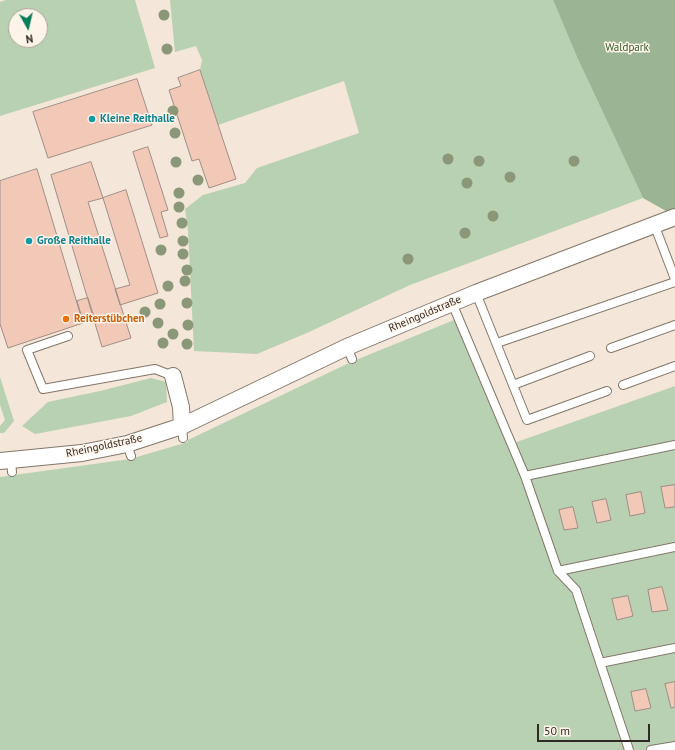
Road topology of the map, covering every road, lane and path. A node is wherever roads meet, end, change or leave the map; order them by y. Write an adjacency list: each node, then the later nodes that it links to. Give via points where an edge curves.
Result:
1 (675, 217): 2 (street, Rheingoldstraße)
2 (654, 224): 3 (lane); 5 (street, Rheingoldstraße)
3 (675, 279)
4 (675, 282): 9 (lane)
5 (476, 293): 6 (street, Rheingoldstraße); 9 (lane)
6 (452, 303): 17 (street, Rheingoldstraße, via 350,353 294,375); 20 (lane)
7 (675, 325): 10 (lane)
8 (68, 336): 13 (lane, via 27,350 43,389 155,369)
9 (497, 343): 14 (lane)
10 (611, 348)
11 (590, 356): 14 (lane)
12 (675, 366): 15 (lane)
13 (173, 376): 17 (street, via 181,406)
14 (514, 385): 16 (lane, via 527,420)
15 (623, 385)
16 (607, 391)
17 (183, 432): 19 (street, Rheingoldstraße, via 129,450 82,453)
18 (675, 445): 20 (lane)
19 (8, 464)
20 (525, 476): 22 (lane)
21 (675, 547): 22 (lane)
22 (558, 572): 24 (lane, via 576,590)
23 (675, 648): 24 (lane)
24 (600, 663): 26 (lane)
25 (675, 746): 27 (lane)
26 (629, 750)
27 (651, 750)

